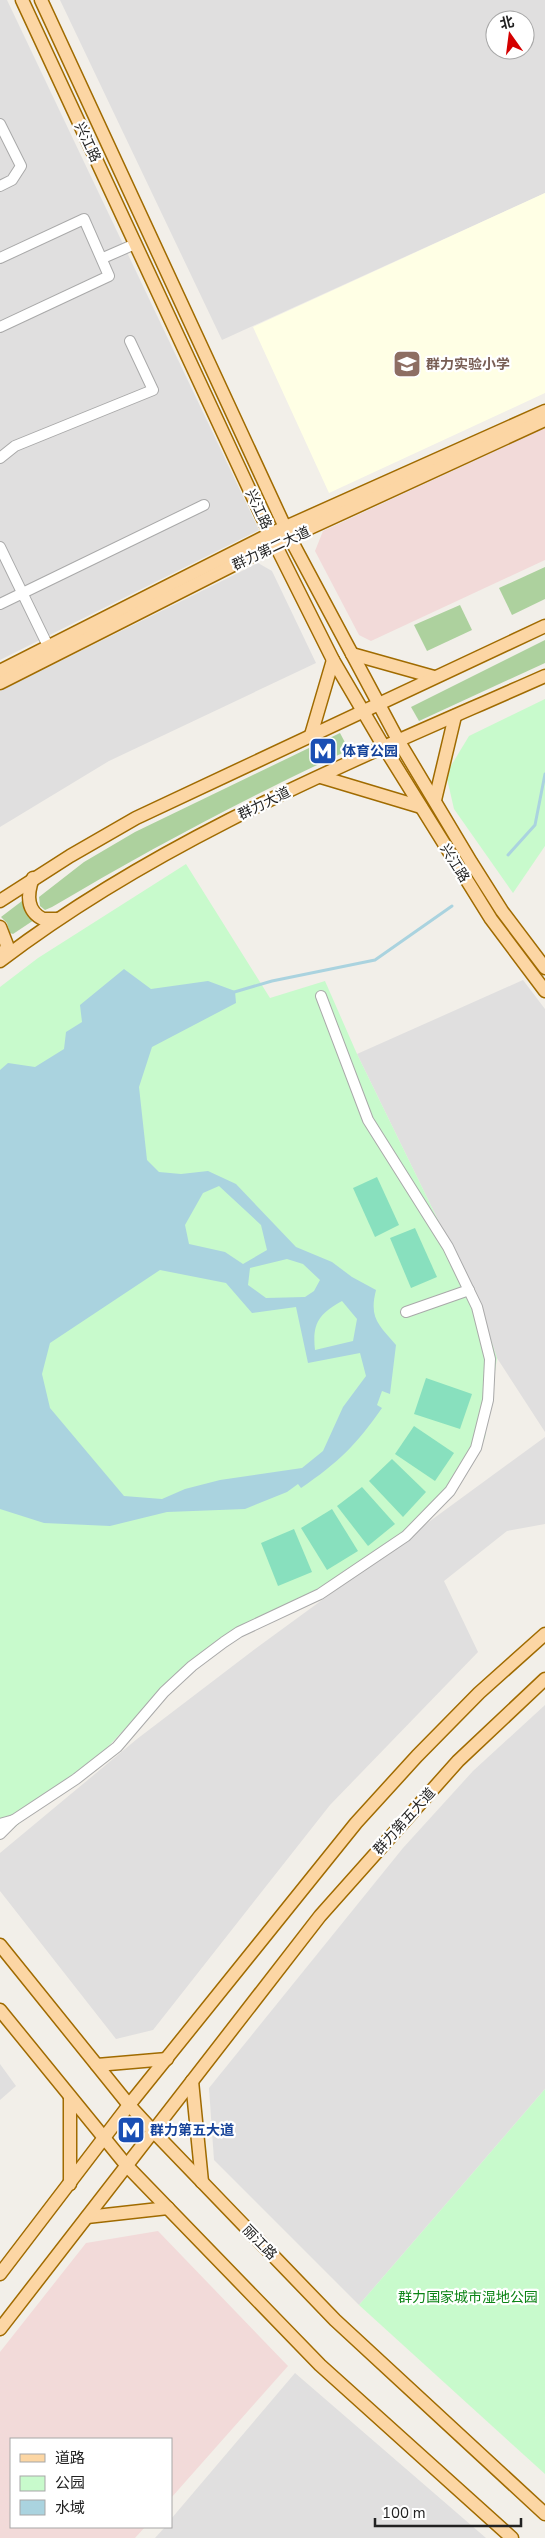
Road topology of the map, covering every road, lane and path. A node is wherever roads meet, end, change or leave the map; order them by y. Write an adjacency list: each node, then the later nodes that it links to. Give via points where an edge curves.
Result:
1 (22, 0): 5 (main road, 兴江路)
2 (41, 0): 14 (main road, 兴江路)
3 (0, 124): 4 (street, via 21,166 12,180)
4 (0, 186)
5 (135, 244): 7 (street); 15 (main road, 兴江路)
6 (0, 258): 7 (street, via 84,219)
7 (103, 258): 8 (street, via 109,276)
8 (0, 327)
9 (130, 341): 12 (street, via 153,390 15,446)
10 (545, 410): 14 (main road, 群力第二大道)
11 (545, 420): 14 (main road, 群力第二大道)
12 (0, 458)
13 (204, 505): 17 (street)
14 (288, 533): 15 (main road, 群力第二大道); 21 (main road, 兴江路)
15 (273, 539): 20 (main road, 群力第二大道); 22 (main road, 兴江路); 26 (main road, 群力第二大道)
16 (0, 547): 17 (street)
17 (23, 593): 18 (street); 20 (street)
18 (0, 604)
19 (545, 626): 25 (main road)
20 (48, 646): 23 (main road, 群力第二大道)
21 (352, 654): 25 (main road); 27 (main road, 兴江路)
22 (333, 660): 28 (main road, 兴江路); 30 (main road)
23 (0, 670)
24 (545, 676): 29 (main road, 群力大道)
25 (434, 677): 27 (main road)
26 (0, 683)
27 (378, 703): 28 (main road); 31 (main road, 兴江路)
28 (362, 711): 30 (main road); 32 (main road, 兴江路)
29 (455, 716): 31 (main road, 群力大道); 34 (main road)
30 (311, 735): 36 (main road, via 136,818)
31 (398, 740): 32 (main road, 群力大道); 34 (main road, 兴江路)
32 (384, 748): 33 (main road, 群力大道); 35 (main road, 兴江路)
33 (321, 777): 35 (main road); 38 (main road, 群力大道, via 197,837)
34 (435, 800): 41 (main road, 兴江路, via 502,911)
35 (421, 808): 42 (main road, 兴江路, via 491,919)
36 (33, 878): 37 (main road); 38 (main road, via 28,895 33,912 43,919)
37 (0, 901)
38 (57, 919): 40 (main road, 群力大道)
39 (0, 927): 40 (main road, via 6,945)
40 (2, 960)
41 (545, 968)
42 (545, 991)
43 (321, 996): 44 (street, via 368,1120 448,1247)
44 (469, 1290): 45 (street); 48 (street, via 478,1307 490,1358 488,1400 476,1448 450,1491 398,1541 320,1594 238,1632 192,1666 164,1692 117,1747 76,1780)
45 (406, 1312)
46 (545, 1634): 53 (main road, via 465,1707 356,1823)
47 (545, 1679): 55 (main road, 群力第五大道, via 458,1761 320,1916)
48 (14, 1820): 49 (street); 50 (street)
49 (0, 1824)
50 (0, 1834)
51 (0, 1945): 54 (main road, 丽江路)
52 (0, 2010): 56 (main road)
53 (167, 2059): 54 (main road); 57 (main road)
54 (97, 2065): 57 (main road, 丽江路)
55 (192, 2081): 58 (main road, 群力第五大道); 61 (main road)
56 (70, 2097): 59 (main road); 62 (main road)
57 (130, 2105): 58 (main road, 丽江路); 59 (main road)
58 (154, 2131): 60 (main road, 群力第五大道); 61 (main road, 丽江路)
59 (105, 2139): 60 (main road); 62 (main road)
60 (127, 2166): 63 (main road); 64 (main road, 群力第五大道)
61 (202, 2182): 67 (main road, 丽江路, via 335,2320)
62 (70, 2184): 65 (main road)
63 (168, 2208): 64 (main road); 68 (main road, via 320,2364)
64 (87, 2217): 66 (main road, 群力第五大道)
65 (0, 2274)
66 (0, 2329)
67 (545, 2514)
68 (512, 2538)

